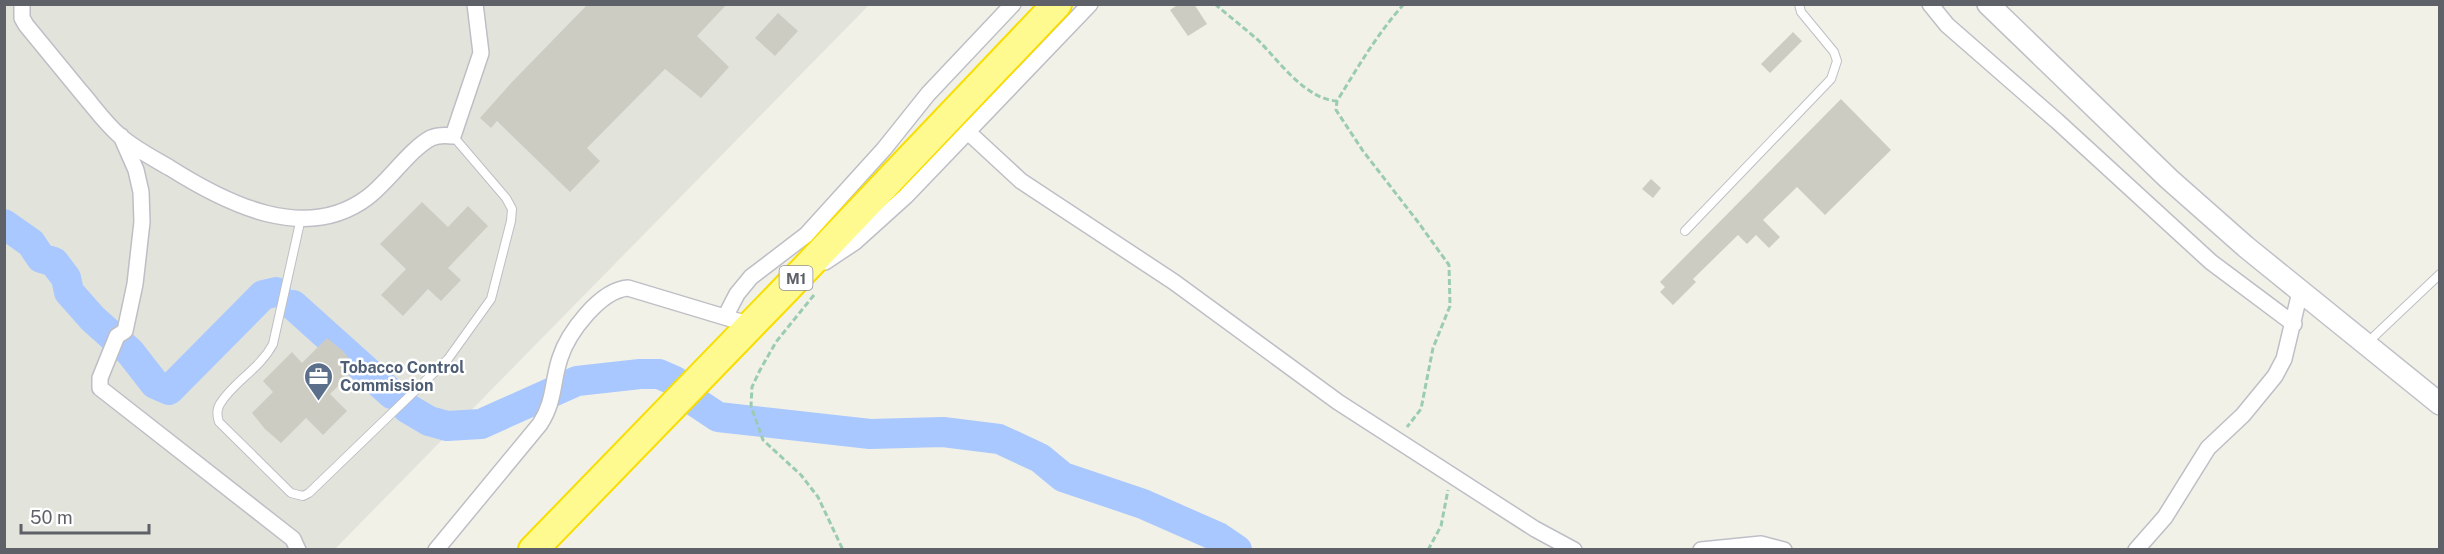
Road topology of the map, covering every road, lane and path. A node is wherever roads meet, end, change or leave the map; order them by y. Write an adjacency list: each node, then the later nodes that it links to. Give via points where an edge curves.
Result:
1 (22, 4): 13 (street, via 26,25)
2 (475, 4): 14 (street, via 481,53)
3 (1013, 4): 21 (street, via 928,94 806,235 751,277 737,294)
4 (1057, 4): 18 (highway, M1)
5 (1089, 4): 12 (street)
6 (1215, 4): 11 (path, via 1306,87 1326,100)
7 (1404, 4): 11 (path, via 1382,28)
8 (1799, 4): 16 (lane, via 1801,12 1834,52 1837,61 1831,79)
9 (1930, 4): 22 (street, via 1947,25 2203,254)
10 (1988, 4): 20 (main road, via 2169,179)
11 (1337, 101): 25 (path, via 1336,110 1363,151 1449,265 1450,306 1433,348 1421,409)
12 (968, 132): 18 (street, via 855,242); 25 (street, via 1036,192 1174,282)
13 (121, 136): 15 (street, via 224,199 256,212); 27 (street, via 141,192 141,245 125,331 117,336 100,378 100,388 293,539)
14 (453, 136): 15 (street, via 433,137 424,143 353,207 335,215); 15 (lane, via 512,209 491,300 448,359 303,496 291,493 217,416 220,402 264,359 273,344)
15 (301, 218)
16 (1685, 231)
17 (2439, 274): 23 (lane)
18 (786, 289): 21 (highway, M1)
19 (818, 290): 30 (path, via 776,342 752,387 751,406 763,440 801,475 818,497)
20 (2300, 292): 22 (street); 23 (main road)
21 (738, 321): 28 (street, via 627,288 606,295 566,343 549,410 540,424); 29 (highway, M1)
22 (2294, 324): 35 (street, via 2276,376 2208,448 2165,517)
23 (2365, 345): 24 (main road)
24 (2439, 404)
25 (1397, 441): 26 (street)
26 (1452, 474): 31 (path, via 1441,526); 32 (street, via 1535,529)
27 (298, 549)
28 (436, 549)
29 (533, 549)
30 (843, 549)
31 (1428, 549)
32 (1574, 549)
33 (1701, 549): 34 (street, via 1761,544)
34 (1784, 549)
35 (2136, 549)

